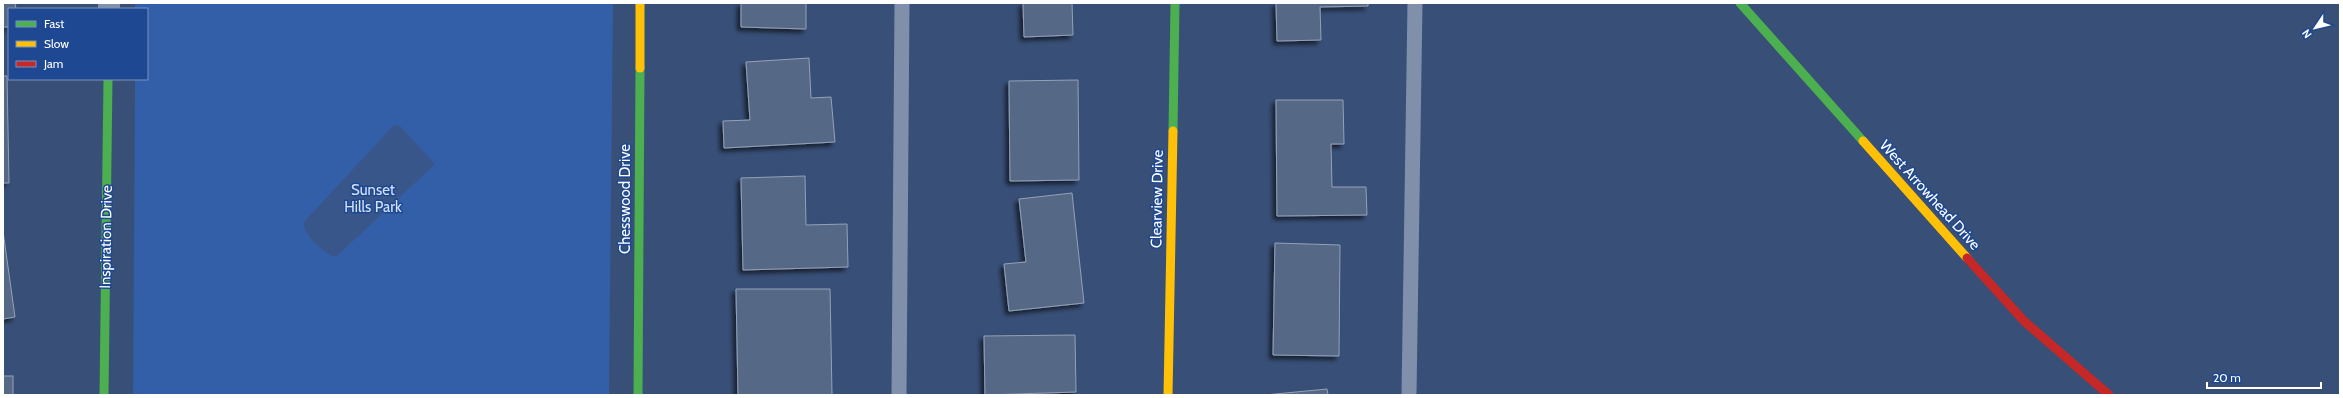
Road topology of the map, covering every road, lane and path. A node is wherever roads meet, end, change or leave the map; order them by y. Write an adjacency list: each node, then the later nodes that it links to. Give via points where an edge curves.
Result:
1 (640, 3): 8 (street, Chesswood Drive)
2 (902, 3): 9 (lane)
3 (1175, 3): 10 (street, Clearview Drive)
4 (1415, 3): 11 (lane)
5 (1740, 3): 12 (street, West Arrowhead Drive, via 2024,321)
6 (108, 80): 7 (street, Inspiration Drive)
7 (104, 395)
8 (638, 395)
9 (900, 395)
10 (1168, 395)
11 (1409, 395)
12 (2109, 395)

